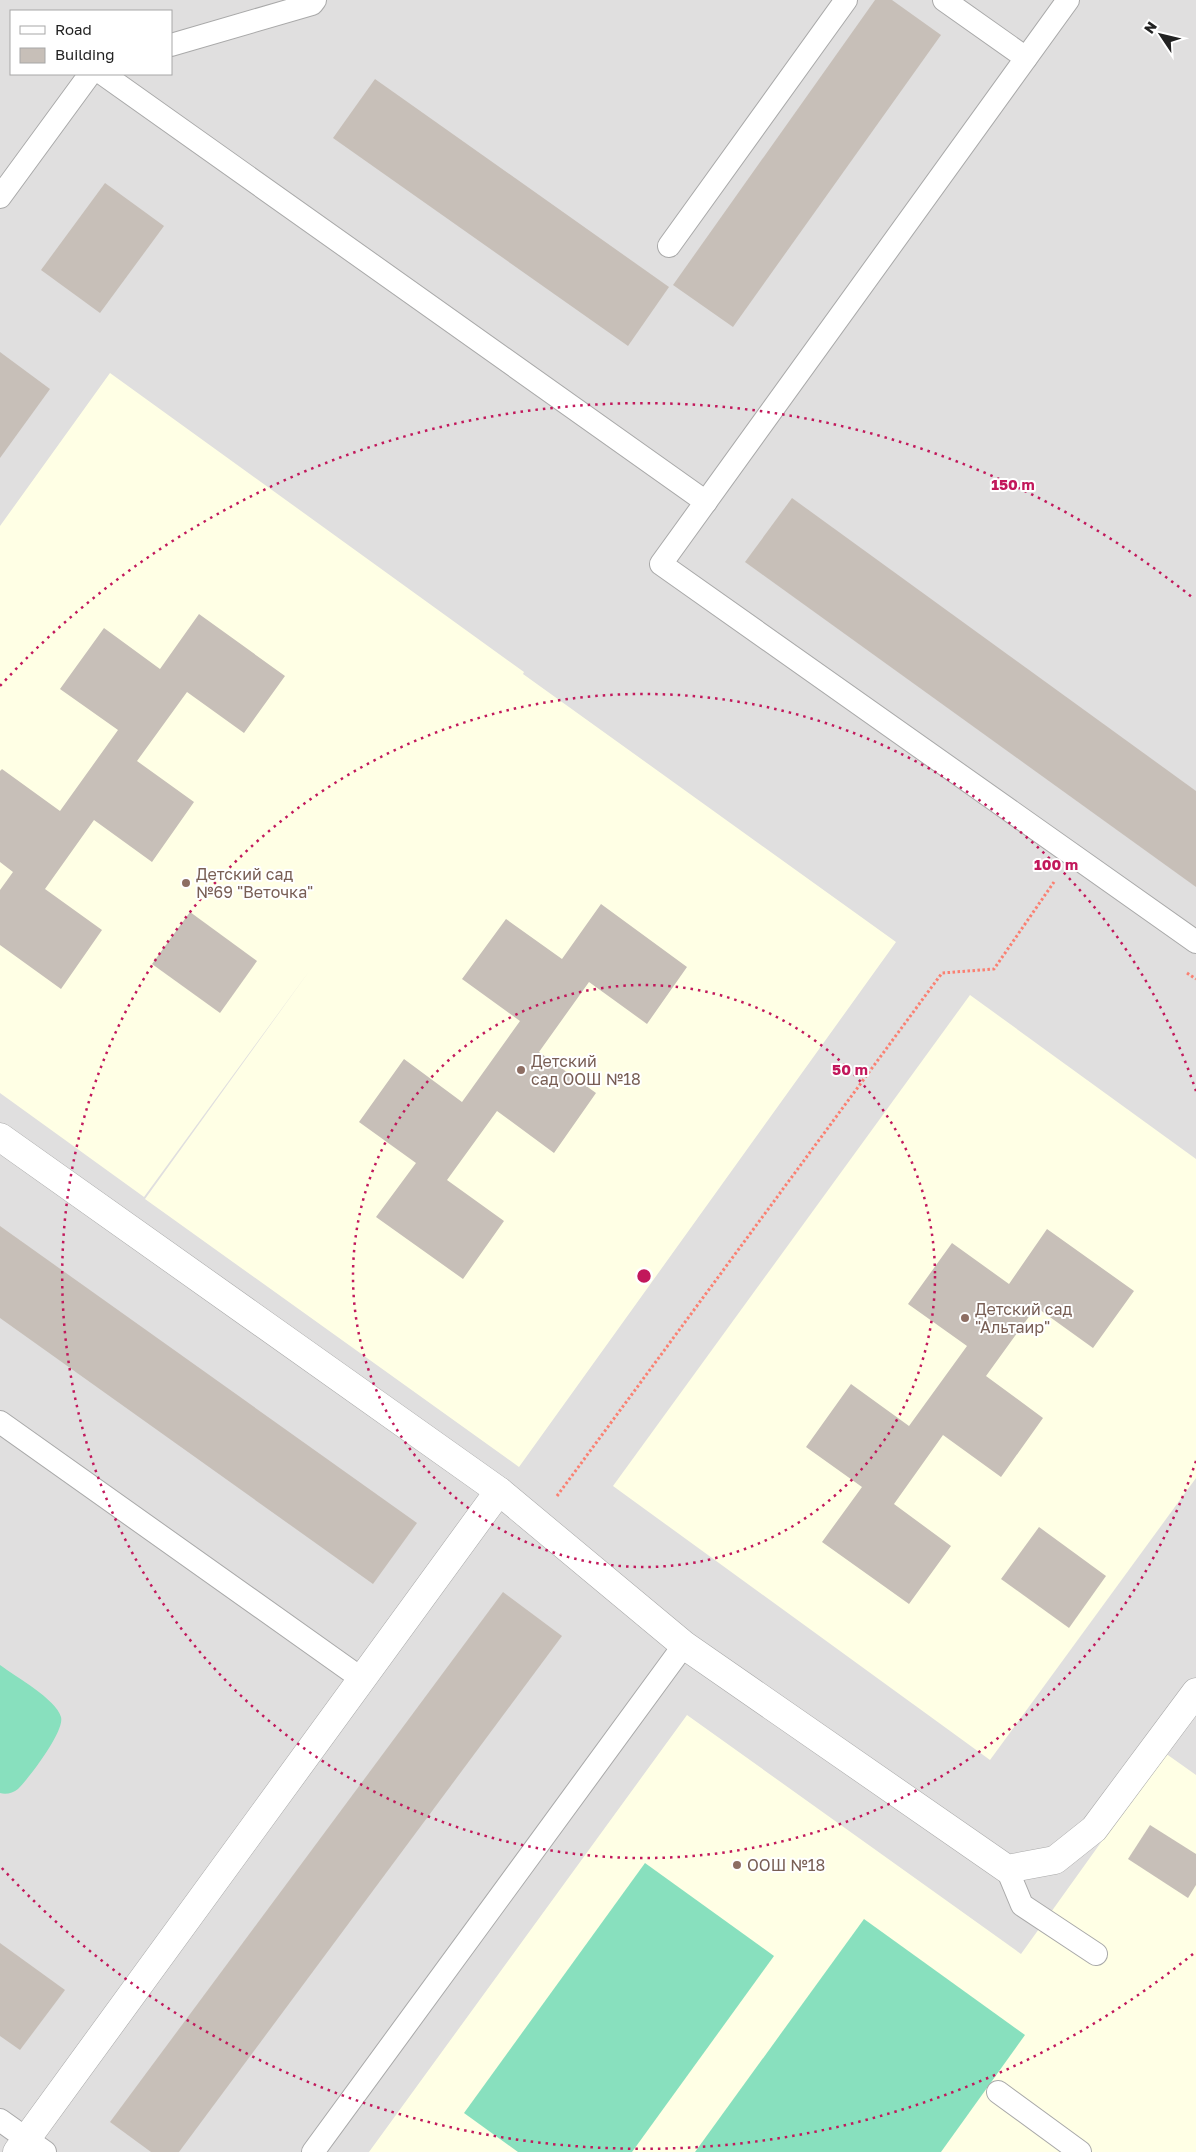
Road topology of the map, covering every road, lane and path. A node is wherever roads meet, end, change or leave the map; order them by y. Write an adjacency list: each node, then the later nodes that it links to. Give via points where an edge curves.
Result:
1 (846, 0): 10 (lane)
2 (944, 0): 6 (lane)
3 (1068, 0): 6 (lane)
4 (311, 1): 5 (lane)
5 (172, 45)
6 (1026, 58): 11 (lane)
7 (89, 75): 9 (lane)
8 (104, 75): 11 (lane)
9 (0, 197)
10 (669, 246)
11 (706, 502): 13 (lane, via 662,564)
12 (1062, 887): 19 (path, via 1054,881 994,970 942,973)
13 (1196, 942)
14 (1180, 968): 15 (path)
15 (1196, 979)
16 (0, 1137): 18 (street)
17 (0, 1422): 21 (lane)
18 (499, 1491): 19 (street); 21 (street)
19 (537, 1523): 20 (street)
20 (684, 1645): 23 (street); 28 (lane)
21 (362, 1679): 27 (street)
22 (1196, 1692): 23 (street, via 1094,1828 1055,1860)
23 (1007, 1869): 24 (lane, via 1022,1905)
24 (1096, 1954)
25 (998, 2092): 29 (lane)
26 (0, 2120): 27 (lane)
27 (30, 2148)
28 (313, 2152)
29 (1080, 2152)

